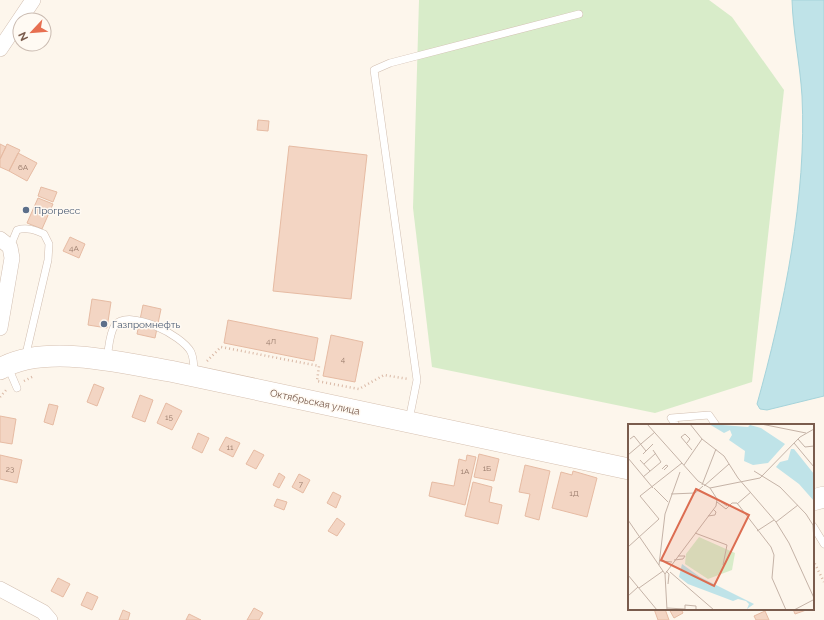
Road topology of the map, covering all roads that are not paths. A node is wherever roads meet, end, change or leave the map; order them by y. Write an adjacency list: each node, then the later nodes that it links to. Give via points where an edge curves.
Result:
1 (33, 0): 3 (street)
2 (579, 14): 10 (lane, via 390,63 374,70 417,380)
3 (0, 49)
4 (5, 243): 5 (street, via 12,258); 7 (lane, via 17,230 23,228 44,234 49,244 48,260)
5 (0, 328)
6 (107, 360): 7 (street, Октябрьская улица, via 62,356); 8 (street, Октябрьская улица); 8 (lane, via 111,334 116,324 125,320 150,324 183,342 191,352)
7 (10, 365): 9 (lane)
8 (194, 371): 10 (street, Октябрьская улица)
9 (17, 388)
10 (408, 422): 13 (street, Октябрьская улица)
11 (675, 424): 12 (lane, via 671,418 709,415)
12 (715, 424)
13 (628, 470)
14 (824, 497): 15 (street)
15 (814, 500)
16 (814, 507): 17 (street)
17 (824, 509)
18 (814, 528): 19 (lane)
19 (824, 544)
20 (0, 589): 21 (street)
21 (47, 616)

